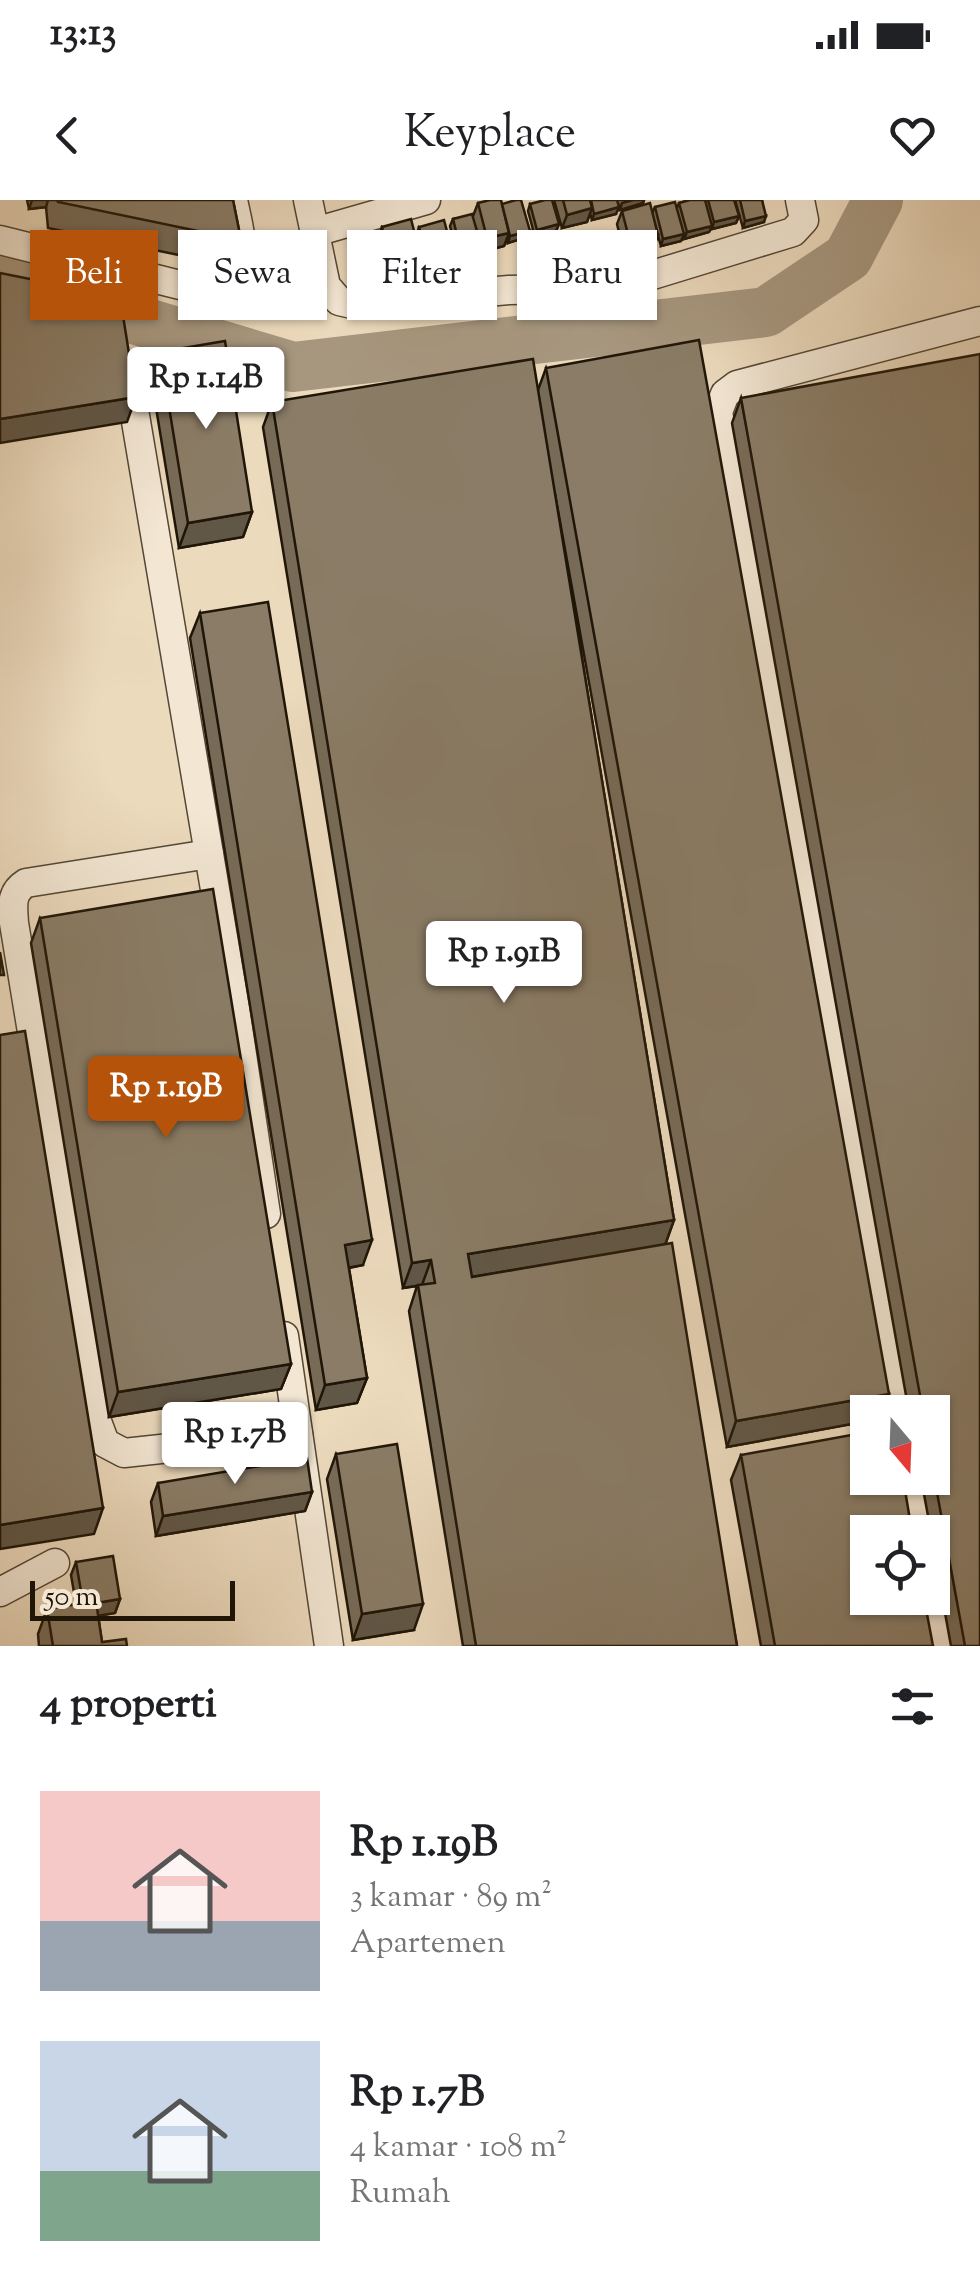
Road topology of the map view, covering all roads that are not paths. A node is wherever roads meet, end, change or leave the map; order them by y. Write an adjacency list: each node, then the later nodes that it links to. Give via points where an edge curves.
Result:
1 (234, 200): 7 (street, via 242,268 224,296)
2 (308, 200): 5 (street)
3 (426, 200): 6 (street)
4 (800, 200): 8 (street, via 804,220 793,232 623,284 352,304)
5 (314, 230)
6 (321, 230)
7 (0, 240)
8 (327, 287)
9 (980, 321): 14 (street, via 737,385 718,412)
10 (124, 347): 11 (street)
11 (209, 854): 12 (street); 15 (street, via 26,883 16,890 14,922 104,1442 124,1453)
12 (270, 1240)
13 (281, 1318): 15 (street)
14 (895, 1395)
15 (298, 1434): 19 (street)
16 (54, 1563): 17 (street)
17 (0, 1592)
18 (935, 1615): 20 (street)
19 (329, 1646)
20 (940, 1646)

